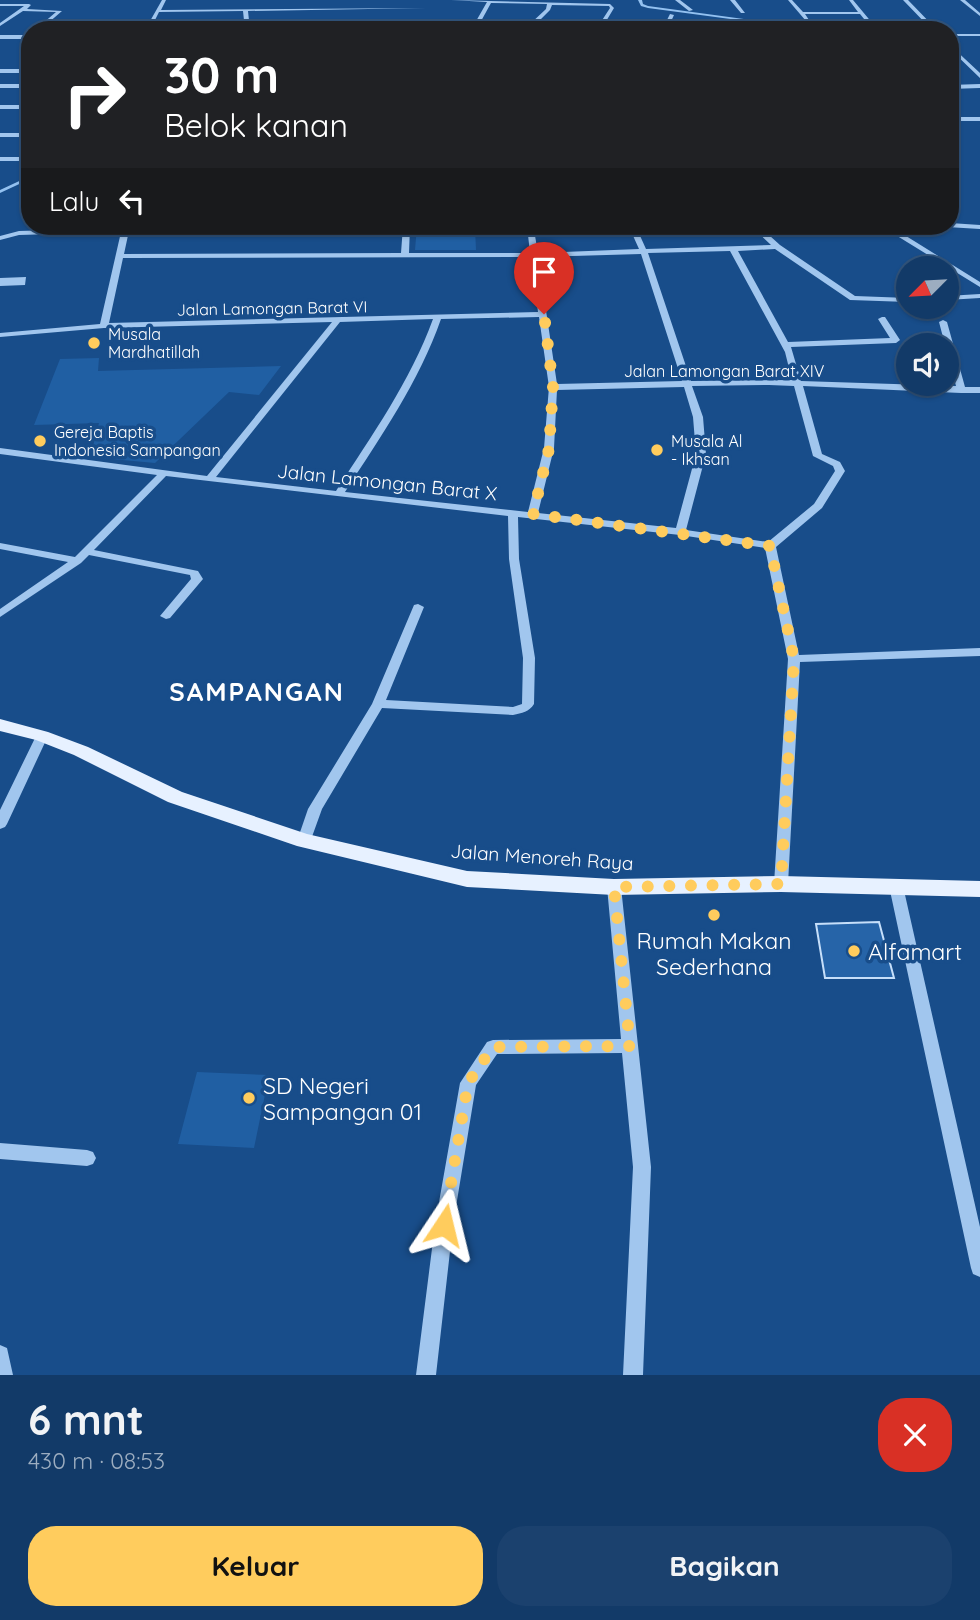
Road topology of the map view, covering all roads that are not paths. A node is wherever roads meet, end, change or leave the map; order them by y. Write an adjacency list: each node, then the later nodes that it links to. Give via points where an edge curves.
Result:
1 (164, 0): 26 (street)
2 (255, 0): 20 (street)
3 (308, 0): 21 (street)
4 (430, 0): 18 (street)
5 (453, 0): 13 (street)
6 (677, 0): 25 (street)
7 (732, 0): 8 (street); 27 (street)
8 (739, 0)
9 (790, 0): 28 (street)
10 (851, 0): 29 (street)
11 (905, 0): 44 (street)
12 (962, 0): 31 (street)
13 (490, 1): 14 (street); 38 (street)
14 (550, 3): 17 (street); 39 (street)
15 (0, 5): 16 (street)
16 (29, 5): 22 (street); 23 (street, via 57,6)
17 (610, 5): 40 (street)
18 (424, 8): 24 (street); 37 (street)
19 (245, 9): 20 (street); 26 (street); 34 (street)
20 (254, 9): 21 (street)
21 (305, 9): 24 (street); 35 (street)
22 (23, 10): 23 (street); 45 (street)
23 (51, 10): 32 (street, via 60,11)
24 (363, 10): 36 (street)
25 (691, 10)
26 (158, 11): 33 (street)
27 (743, 12)
28 (804, 13): 29 (street); 42 (street)
29 (861, 13): 43 (street)
30 (672, 15): 41 (street)
31 (980, 15)
32 (48, 21)
33 (152, 21)
34 (247, 21)
35 (308, 21)
36 (366, 21)
37 (423, 21)
38 (479, 21)
39 (536, 21)
40 (604, 21)
41 (669, 21)
42 (808, 21)
43 (868, 21)
44 (926, 21)
45 (0, 23)
46 (959, 35): 47 (street)
47 (980, 35)
48 (21, 37): 49 (street)
49 (1, 38)
50 (959, 55): 53 (street)
51 (0, 71): 52 (street)
52 (21, 71)
53 (980, 76)
54 (0, 86): 55 (street)
55 (21, 86)
56 (980, 86): 57 (street)
57 (959, 87)
58 (0, 107): 59 (street)
59 (21, 107)
60 (959, 119): 61 (street)
61 (965, 119): 62 (street); 63 (street)
62 (980, 119)
63 (974, 127)
64 (0, 135): 65 (street)
65 (21, 135)
66 (0, 159): 67 (street)
67 (21, 159)
68 (959, 226): 69 (street)
69 (980, 227)
70 (47, 235): 77 (street)
71 (124, 235): 83 (street)
72 (406, 235): 81 (street)
73 (531, 235): 82 (street)
74 (636, 235): 80 (street)
75 (764, 235): 78 (street)
76 (899, 235): 84 (street)
77 (3, 239)
78 (777, 247): 79 (street); 87 (street, via 853,299)
79 (733, 249): 80 (street); 95 (street)
80 (644, 253): 82 (street); 97 (street)
81 (405, 255): 82 (street); 83 (street)
82 (534, 255): 88 (street)
83 (121, 256): 93 (street)
84 (980, 285)
85 (980, 296): 86 (street)
86 (959, 297)
87 (896, 300)
88 (544, 314): 89 (street, Jalan Lamongan Barat VI); 98 (street)
89 (437, 319): 91 (street, Jalan Lamongan Barat VI); 104 (street, via 412,380)
90 (882, 319): 95 (street, via 896,340)
91 (337, 321): 93 (street, Jalan Lamongan Barat VI); 103 (street)
92 (943, 322): 99 (street)
93 (104, 326): 94 (street, Jalan Lamongan Barat VI)
94 (0, 335)
95 (786, 345): 96 (street)
96 (797, 383): 97 (street, Jalan Lamongan Barat XIV); 99 (street, Jalan Lamongan Barat XIV); 109 (street, via 818,456 837,464 840,471 818,506)
97 (687, 384): 98 (street, Jalan Lamongan Barat XIV); 107 (street, via 698,417 701,454)
98 (553, 387): 106 (street, via 549,449)
99 (970, 390): 100 (street)
100 (980, 402)
101 (0, 451): 102 (street, Jalan Lamongan Barat X)
102 (164, 473): 103 (street, Jalan Lamongan Barat X); 110 (street)
103 (210, 478): 104 (street, Jalan Lamongan Barat X)
104 (338, 494): 105 (street, Jalan Lamongan Barat X)
105 (513, 513): 106 (street, Jalan Lamongan Barat X); 117 (street, via 514,559 529,658 528,704 513,711)
106 (533, 514): 107 (street, Jalan Lamongan Barat X)
107 (680, 532): 109 (street, Jalan Lamongan Barat X)
108 (0, 546): 111 (street)
109 (770, 546): 116 (street)
110 (85, 551): 111 (street); 114 (street, via 194,573 197,579)
111 (76, 561): 113 (street)
112 (418, 607): 117 (street)
113 (0, 614)
114 (166, 616)
115 (980, 652): 116 (street)
116 (794, 659): 122 (street)
117 (378, 704): 121 (street, via 315,809)
118 (0, 725): 119 (main road, Jalan Menoreh Raya)
119 (42, 736): 120 (street); 121 (main road, Jalan Menoreh Raya, via 175,797)
120 (0, 824)
121 (304, 841): 124 (main road, Jalan Menoreh Raya, via 467,879)
122 (781, 884): 123 (main road, Jalan Menoreh Raya); 124 (main road, Jalan Menoreh Raya)
123 (896, 886): 125 (main road, Jalan Menoreh Raya); 129 (street)
124 (614, 887): 126 (street)
125 (980, 889)
126 (630, 1046): 130 (street, via 493,1047 468,1083 444,1225); 131 (street, via 642,1167)
127 (0, 1151): 128 (street)
128 (88, 1158)
129 (980, 1268)
130 (426, 1375)
131 (633, 1375)

